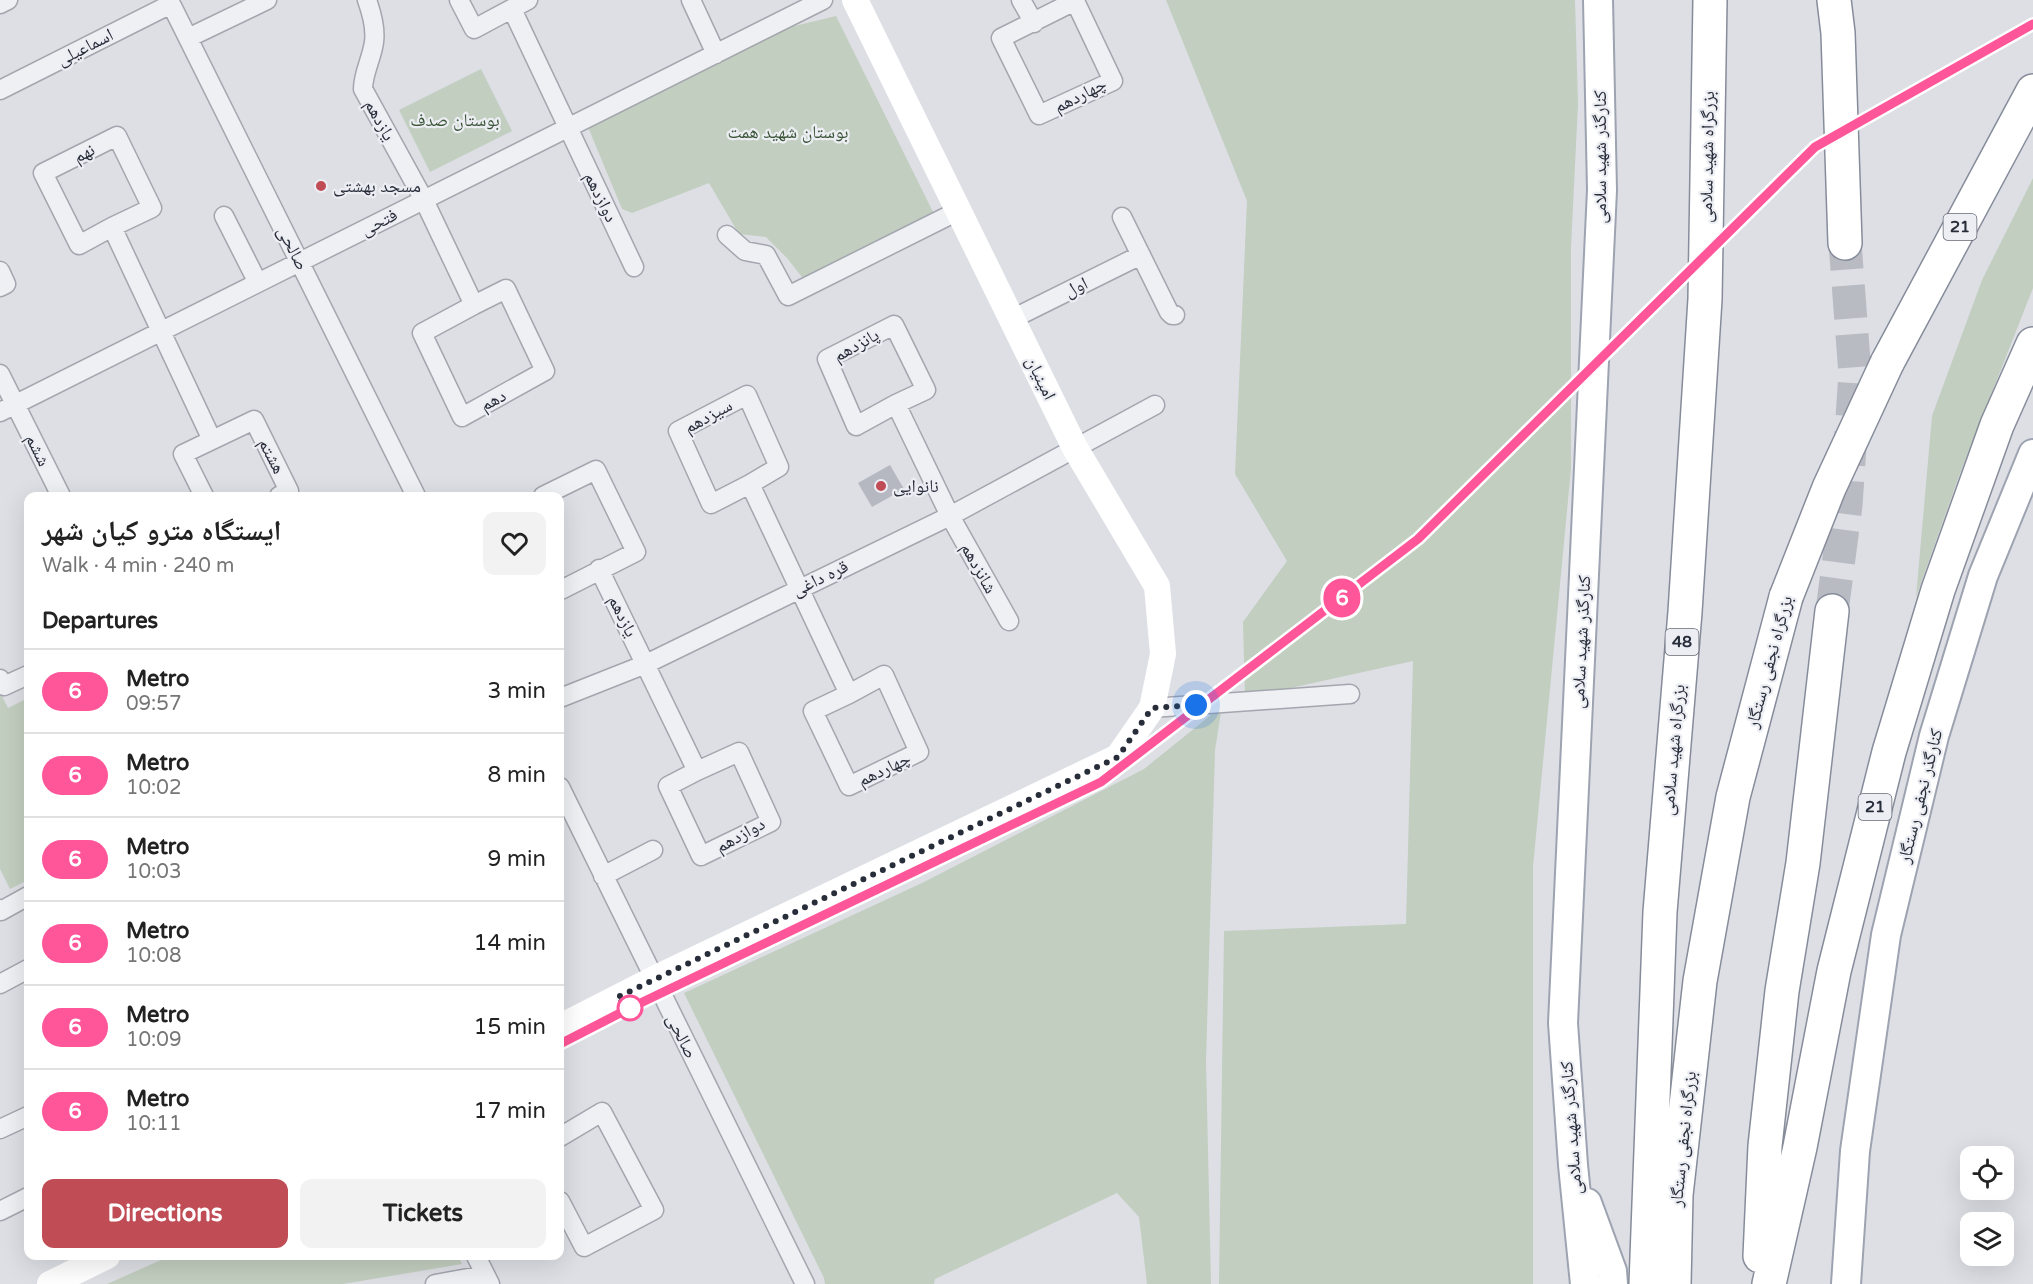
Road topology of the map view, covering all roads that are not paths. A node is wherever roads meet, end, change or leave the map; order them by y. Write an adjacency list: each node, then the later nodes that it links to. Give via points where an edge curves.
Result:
1 (8, 0): 13 (street)
2 (267, 0): 16 (street)
3 (367, 0): 21 (street, یازدهم, via 374,43 363,89)
4 (459, 0): 14 (street, via 474,29)
5 (691, 0): 17 (street)
6 (823, 0): 17 (street, فتحی)
7 (855, 0): 22 (main road, امینیان)
8 (1021, 0): 15 (street)
9 (1599, 0): 78 (main road, کنارگذر شهید سلامی, via 1602,190 1563,1023)
10 (1710, 0): 90 (highway, بزرگراه شهید سلامی / 48, via 1705,299 1660,912)
11 (1834, 0): 27 (highway)
12 (170, 2): 16 (street, صالحی); 18 (street, اسماعیلی)
13 (0, 4)
14 (520, 4): 20 (street)
15 (1034, 23): 15 (street, چهاردهم, via 1001,38 1039,115 1113,81 1075,1)
16 (188, 38): 29 (street, صالحی)
17 (716, 54): 20 (street, فتحی)
18 (0, 90)
19 (2033, 91): 91 (highway, بزرگراه نجفی رستگار / 21, bridge, via 1887,363 1829,488 1786,597 1733,797 1700,981 1676,1195)
20 (567, 128): 21 (street, فتحی); 30 (street, دوازدهم)
21 (424, 200): 29 (street, فتحی); 34 (street)
22 (958, 211): 26 (street, via 788,296 766,255 745,251); 36 (main road, امینیان)
23 (224, 216): 32 (street)
24 (1122, 217): 28 (street)
25 (112, 227): 25 (street, نهم, via 79,245 43,173 117,136 152,208); 37 (street)
26 (727, 235)
27 (1845, 243)
28 (1141, 255): 35 (street, via 1169,312); 36 (street, اول)
29 (300, 262): 32 (street, فتحی); 50 (street, صالحی)
30 (634, 267)
31 (0, 271): 33 (street, via 6,284)
32 (258, 283): 37 (street, فتحی)
33 (0, 287)
34 (474, 305): 34 (street, دهم, via 422,333 462,417 545,371 506,289)
35 (1175, 315)
36 (1012, 319): 44 (main road, امینیان)
37 (161, 331): 42 (street, فتحی); 43 (street)
38 (2033, 344): 93 (highway, 21, via 1997,425 1938,590 1889,752 1834,971)
39 (0, 374): 42 (street, ششم)
40 (896, 405): 40 (street, پانزدهم, via 856,426 827,359 894,325 926,390); 52 (street)
41 (1155, 405): 44 (street, قره داغی)
42 (7, 408): 47 (street, ششم)
43 (212, 441): 48 (street, هشتم, via 183,454); 49 (street, هشتم, via 254,420)
44 (1075, 448): 52 (street, قره داغی); 64 (main road, امینیان, via 1156,586 1162,654)
45 (2033, 454): 94 (main road, کنارگذر نجفی رستگار, via 1983,576 1934,736 1886,935 1855,1151)
46 (750, 484): 46 (street, سیزدهم, via 711,504 678,431 747,395 779,467); 55 (street)
47 (59, 492)
48 (202, 492)
49 (287, 492)
50 (414, 492)
51 (551, 492): 53 (street, via 596,470 636,552)
52 (950, 516): 55 (street, قره داغی); 57 (street, شانزدهم)
53 (599, 569): 54 (street); 58 (street, یازدهم)
54 (564, 588)
55 (800, 588): 58 (street, قره داغی); 61 (street)
56 (1832, 611): 92 (highway, via 1765,1146)
57 (1009, 621)
58 (646, 664): 63 (street, قره داغی); 65 (street)
59 (24, 677): 60 (street, via 4,686)
60 (0, 679)
61 (849, 694): 61 (street, چهاردهم, via 884,675 919,752 849,786 813,711)
62 (1350, 694): 64 (street)
63 (564, 696)
64 (1152, 708): 72 (main road, امینیان, via 1118,757)
65 (697, 771): 65 (street, دوازدهم, via 739,752 771,822 701,856 668,786)
66 (564, 795): 68 (street, صالحی)
67 (654, 850): 68 (street)
68 (603, 876): 72 (street, صالحی)
69 (24, 898): 70 (street)
70 (0, 909)
71 (24, 971): 73 (street)
72 (654, 979): 74 (main road); 87 (street, صالحی)
73 (0, 984)
74 (564, 1025)
75 (24, 1118): 76 (street)
76 (0, 1129)
77 (564, 1135): 80 (street, via 602,1112 654,1210 584,1247)
78 (1573, 1165): 88 (main road, کنارگذر شهید سلامی); 89 (main road, via 1612,1271)
79 (24, 1199): 81 (street)
80 (564, 1209)
81 (0, 1211)
82 (99, 1260): 85 (main road)
83 (478, 1260): 84 (street)
84 (488, 1279): 86 (street)
85 (50, 1284)
86 (435, 1284)
87 (805, 1284)
88 (1584, 1284)
89 (1613, 1284)
90 (1646, 1284)
91 (1674, 1284)
92 (1759, 1284)
93 (1769, 1284)
94 (1846, 1284)

